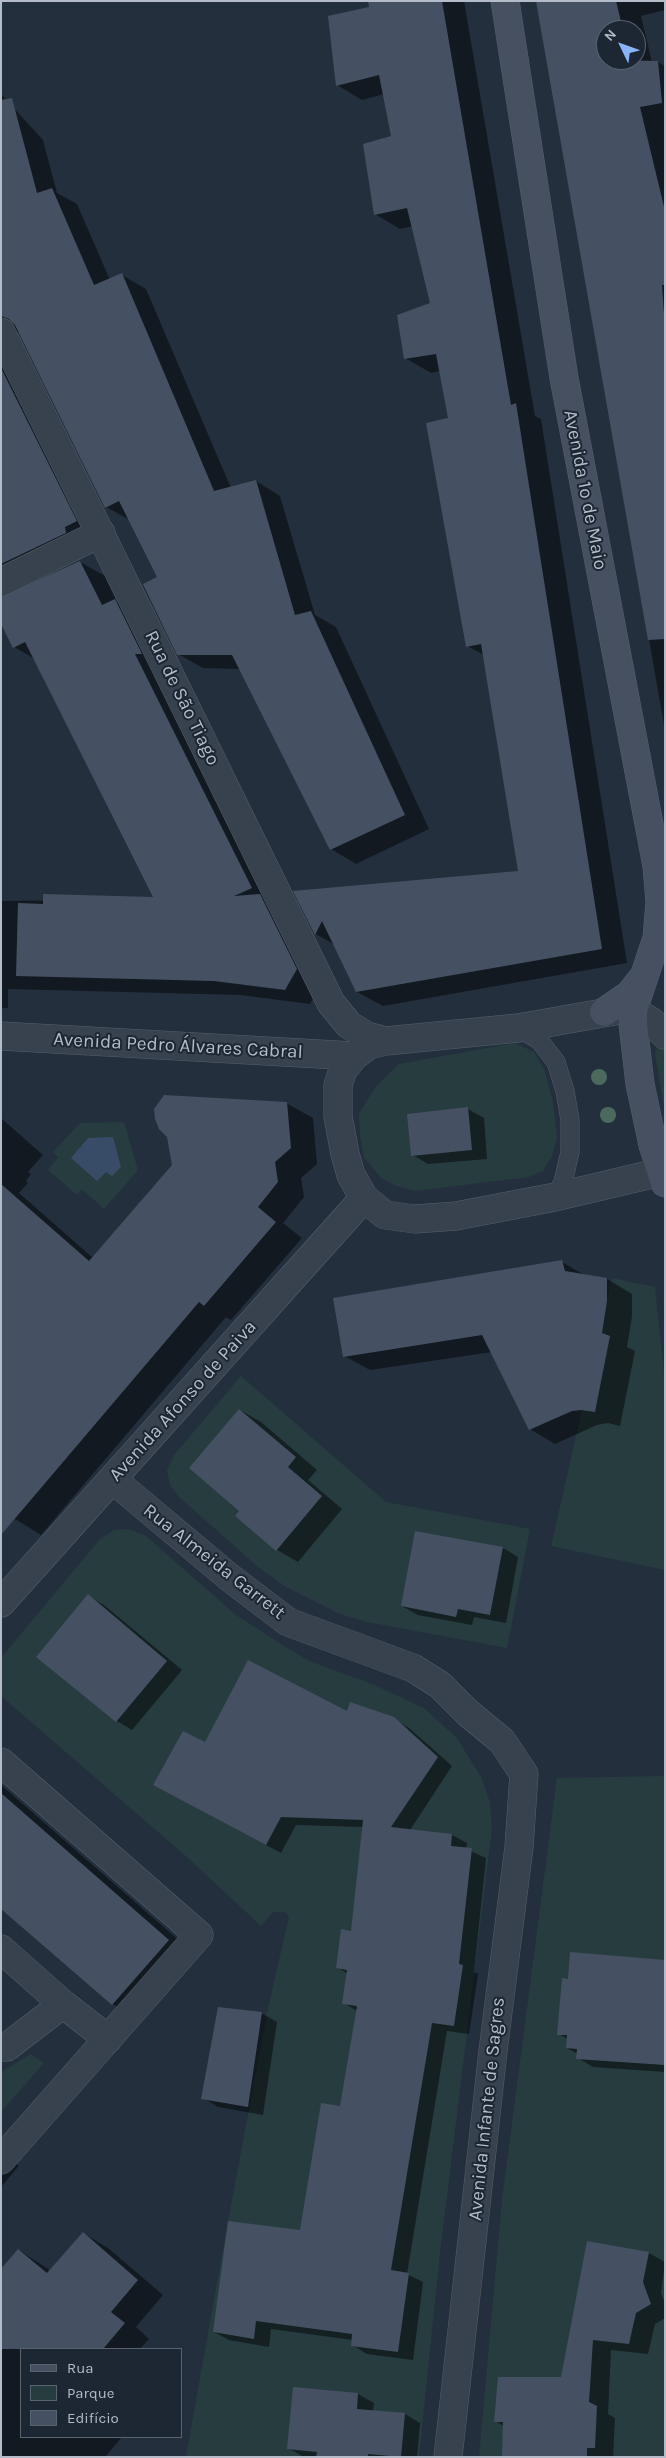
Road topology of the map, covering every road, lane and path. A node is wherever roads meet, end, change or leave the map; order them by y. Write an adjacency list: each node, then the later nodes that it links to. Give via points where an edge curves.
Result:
1 (505, 1): 5 (main road, Avenida 1º de Maio, via 564,378 657,866)
2 (1, 332): 3 (street, Rua de São Tiago)
3 (101, 533): 4 (street); 12 (street, Rua de São Tiago, via 331,1003 348,1026)
4 (1, 582)
5 (662, 912): 6 (main road, Avenida 1º de Maio)
6 (644, 976): 7 (main road, Avenida 1º de Maio); 8 (main road, Avenida 1º de Maio, via 629,995)
7 (633, 1010): 8 (street); 10 (street); 14 (main road, via 640,1084)
8 (604, 1012): 9 (street)
9 (518, 1028): 12 (street); 15 (lane, via 539,1040 556,1062 565,1091 570,1120 570,1152)
10 (665, 1035)
11 (1, 1036): 13 (street, Avenida Pedro Álvares Cabral)
12 (386, 1041): 13 (street, via 369,1046)
13 (354, 1056): 16 (street, via 343,1070 338,1086 338,1116 345,1154)
14 (663, 1175): 15 (street)
15 (555, 1197): 16 (street, via 456,1216 415,1219 385,1215)
16 (364, 1198): 17 (street, Avenida Afonso de Paiva)
17 (112, 1479): 18 (street, Avenida Afonso de Paiva); 20 (street, Rua Almeida Garrett, via 288,1622 413,1668 440,1685 502,1741)
18 (1, 1603)
19 (1, 1762): 23 (street, via 199,1935)
20 (518, 1763): 26 (street, Avenida Infante de Sagres, via 524,1774 519,1847)
21 (1, 1949): 22 (street)
22 (63, 2004): 23 (street); 24 (street, via 7,2047)
23 (108, 2040): 25 (street)
24 (1, 2047)
25 (1, 2160)
26 (448, 2457)

